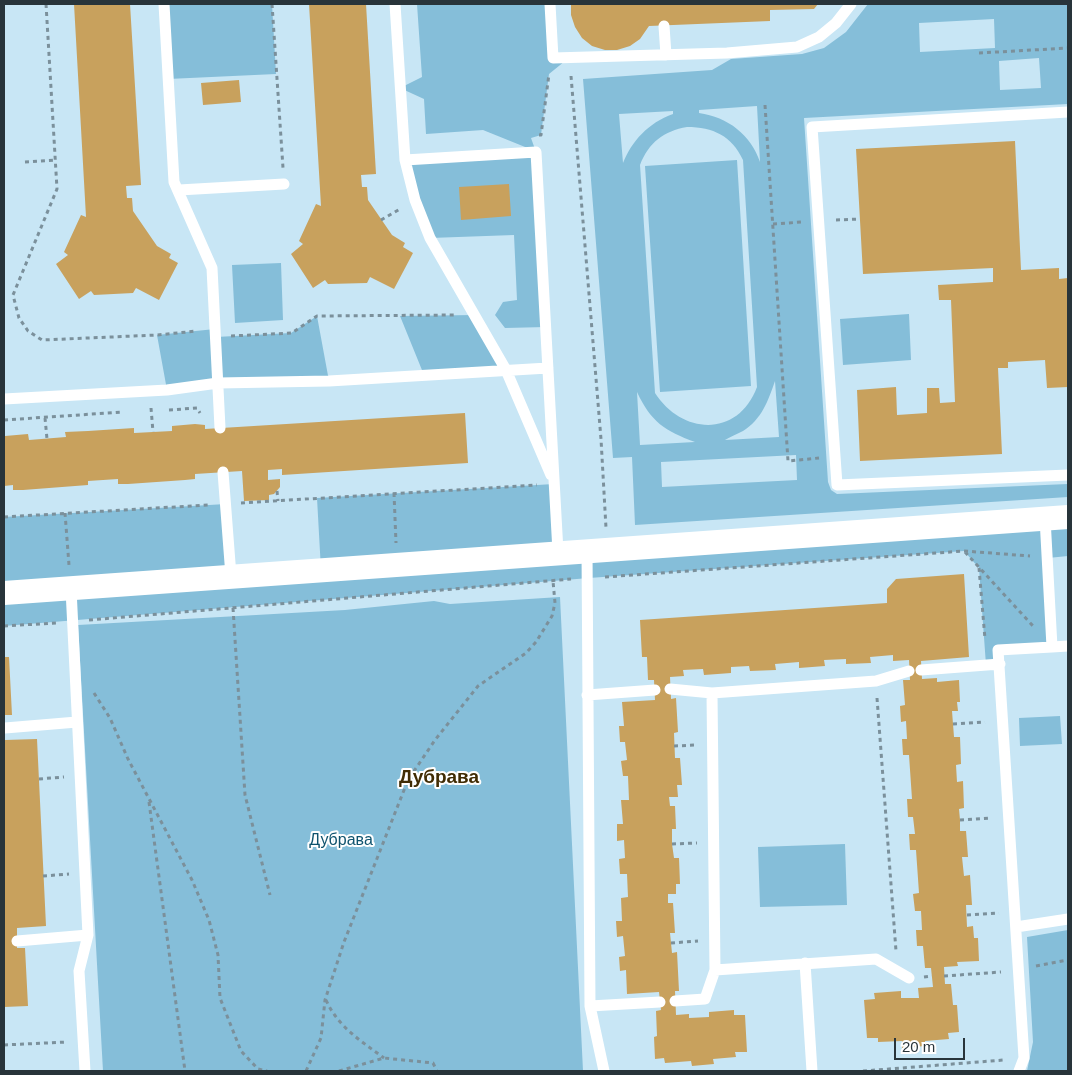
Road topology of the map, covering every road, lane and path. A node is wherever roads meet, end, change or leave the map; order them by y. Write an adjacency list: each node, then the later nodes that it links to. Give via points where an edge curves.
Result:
1 (46, 4): 15 (path)
2 (164, 4): 19 (lane, via 174,182)
3 (272, 4): 18 (path)
4 (395, 4): 16 (lane)
5 (550, 4): 11 (lane, via 553,58)
6 (851, 4): 10 (lane, via 819,37 797,47)
7 (664, 26): 10 (lane)
8 (1068, 48): 9 (path)
9 (979, 53)
10 (666, 55): 11 (lane)
11 (570, 58): 14 (path, via 549,74 541,135 531,138); 51 (path, via 601,439)
12 (765, 105): 22 (path)
13 (1068, 112): 21 (lane, via 812,127)
14 (536, 152): 16 (lane); 25 (lane)
15 (55, 160): 17 (path); 24 (path, via 57,189 14,295 19,318 28,331 42,340)
16 (405, 160): 23 (lane, via 415,200 430,238)
17 (25, 162)
18 (284, 184): 19 (lane)
19 (179, 190): 24 (lane, via 212,268)
20 (860, 219): 21 (path)
21 (818, 221): 22 (path); 40 (lane)
22 (773, 224): 40 (path, via 788,461)
23 (475, 315): 24 (path, via 317,316 292,333); 26 (lane)
24 (215, 333): 27 (lane)
25 (548, 368): 26 (lane); 43 (lane)
26 (506, 370): 27 (lane, via 329,381); 43 (lane)
27 (218, 383): 28 (lane); 37 (lane)
28 (150, 391): 29 (lane); 32 (path)
29 (44, 397): 30 (lane); 35 (path)
30 (4, 399)
31 (141, 411): 32 (path)
32 (151, 411): 34 (path, via 197,408); 38 (path)
33 (132, 412): 35 (path)
34 (202, 415)
35 (45, 417): 36 (path); 39 (path)
36 (4, 420)
37 (220, 428)
38 (153, 432)
39 (47, 439)
40 (835, 457): 42 (lane, via 837,485)
41 (223, 472): 47 (lane)
42 (1068, 475)
43 (554, 484): 45 (path); 53 (lane)
44 (277, 491): 46 (path)
45 (394, 493): 46 (path); 55 (path)
46 (278, 501): 47 (path)
47 (226, 504): 48 (path); 57 (lane)
48 (64, 513): 49 (path); 60 (path)
49 (4, 517)
50 (1057, 518): 51 (street); 54 (lane)
51 (597, 550): 53 (street); 58 (lane)
52 (964, 551): 54 (path); 56 (path); 58 (path)
53 (558, 552): 55 (street)
54 (1048, 558): 66 (lane)
55 (397, 565): 57 (street)
56 (979, 568): 66 (path); 69 (path)
57 (231, 576): 60 (street)
58 (589, 578): 59 (path); 76 (lane)
59 (553, 581): 62 (path); 106 (path, via 555,603 552,616 536,642 526,653 478,686 408,780 361,895)
60 (71, 589): 61 (street); 63 (lane)
61 (4, 593)
62 (233, 608): 63 (path); 90 (path, via 245,794)
63 (72, 622): 64 (path); 67 (lane)
64 (4, 626)
65 (1068, 646): 66 (lane)
66 (1052, 647): 68 (lane, via 998,650)
67 (74, 661): 78 (lane); 83 (path, via 110,718)
68 (1000, 664): 69 (lane); 77 (lane)
69 (986, 665): 70 (lane)
70 (921, 670)
71 (909, 671): 72 (lane)
72 (876, 681): 75 (lane); 102 (path)
73 (655, 690): 76 (lane)
74 (670, 690): 75 (lane)
75 (712, 693): 86 (lane)
76 (587, 695): 109 (lane)
77 (1003, 721): 79 (path); 84 (lane)
78 (77, 722): 80 (lane); 81 (lane)
79 (953, 724)
80 (5, 728)
81 (80, 776): 82 (path); 88 (lane)
82 (39, 779)
83 (149, 798): 115 (path); 116 (path, via 192,880 208,920 218,955 220,998 241,1051 258,1069)
84 (1009, 817): 85 (path); 91 (lane)
85 (960, 820)
86 (714, 841): 87 (path); 97 (lane)
87 (672, 844)
88 (84, 872): 89 (path); 95 (lane)
89 (43, 876)
90 (270, 895)
91 (1015, 912): 92 (path); 94 (lane)
92 (967, 916)
93 (1068, 919): 94 (lane)
94 (1016, 927): 103 (lane)
95 (88, 935): 96 (lane); 110 (lane, via 79,971)
96 (17, 940)
97 (715, 940): 98 (path); 101 (lane)
98 (671, 943)
99 (1068, 960): 103 (path)
100 (805, 963): 101 (lane); 102 (lane, via 876,959); 121 (lane)
101 (715, 970): 107 (lane, via 705,999)
102 (898, 970): 105 (lane)
103 (1018, 972): 104 (path); 113 (lane)
104 (944, 976)
105 (909, 978)
106 (325, 1000): 112 (path, via 332,1014 351,1034); 117 (path, via 321,1038)
107 (675, 1001)
108 (660, 1002): 109 (lane)
109 (590, 1006): 120 (lane)
110 (83, 1041): 111 (path); 114 (lane)
111 (4, 1045)
112 (384, 1058): 118 (path); 119 (path, via 433,1063)
113 (1024, 1058): 122 (path); 123 (lane)
114 (85, 1071)
115 (185, 1071)
116 (268, 1071)
117 (306, 1071)
118 (339, 1071)
119 (436, 1071)
120 (604, 1071)
121 (812, 1071)
122 (863, 1071)
123 (1018, 1071)

